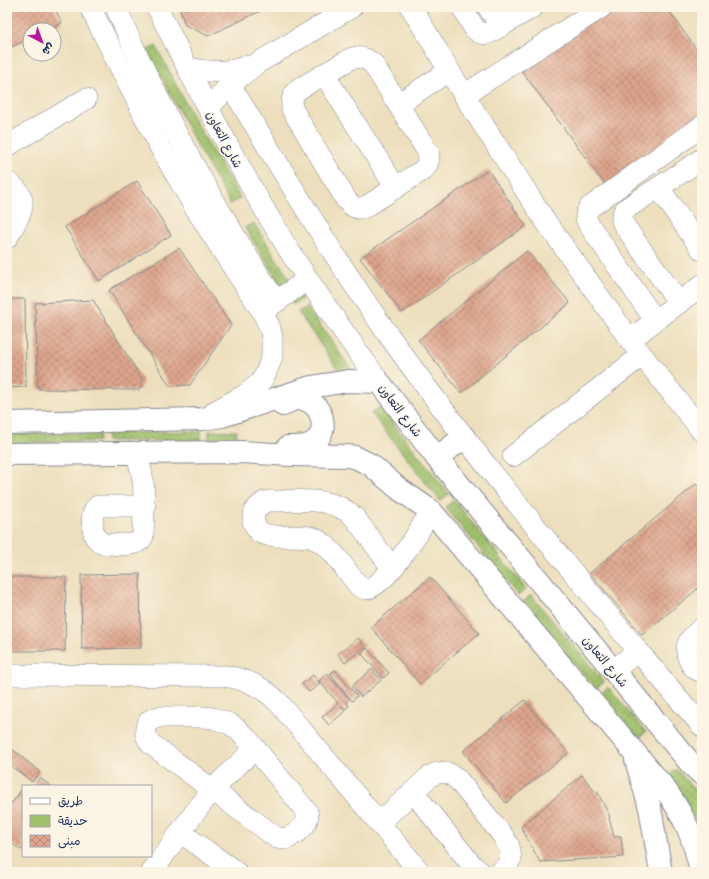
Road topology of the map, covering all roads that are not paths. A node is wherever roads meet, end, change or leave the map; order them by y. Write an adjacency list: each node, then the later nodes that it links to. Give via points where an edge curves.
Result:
1 (90, 7): 31 (street, via 160,147 198,213 230,264)
2 (116, 7): 31 (street, via 144,71)
3 (157, 7): 12 (street, شارع التعاون)
4 (352, 7): 11 (street)
5 (411, 7): 13 (street)
6 (462, 7): 10 (street, via 474,28 480,33 488,33)
7 (488, 7): 10 (street)
8 (602, 7): 16 (street)
9 (527, 8): 10 (street)
10 (500, 26)
11 (256, 64): 12 (street, via 222,72); 15 (street)
12 (188, 68): 19 (street, شارع التعاون)
13 (449, 71): 16 (street); 18 (street)
14 (324, 74): 18 (street, via 352,58 366,59); 24 (street); 24 (street, via 297,90 291,102 292,109 347,201 351,206 362,208)
15 (230, 85): 19 (street); 33 (street, via 314,222)
16 (464, 95): 34 (street, via 544,220)
17 (86, 99): 21 (street)
18 (398, 104): 24 (street, via 427,149 429,160 423,170)
19 (208, 108): 28 (street, شارع التعاون, via 250,186)
20 (702, 126): 32 (street, via 589,208 586,214 587,222)
21 (7, 146)
22 (700, 164): 25 (street)
23 (7, 182): 26 (street, via 21,194 23,207)
24 (396, 188)
25 (659, 188): 27 (street); 30 (street, via 624,211 622,222)
26 (7, 238)
27 (702, 250)
28 (308, 279): 31 (street); 35 (street, شارع التعاون)
29 (702, 285): 30 (street)
30 (678, 303): 32 (street)
31 (269, 306): 37 (street, via 273,347 265,375 245,395 228,404)
32 (656, 320): 34 (street)
33 (389, 336): 35 (street); 40 (street)
34 (636, 347): 39 (street); 44 (street)
35 (361, 357): 36 (street, شارع التعاون)
36 (379, 382): 37 (main road, via 348,381 311,387); 45 (main road, شارع التعاون)
37 (212, 418): 38 (main road); 41 (main road, via 252,422 272,414 286,403 301,399 315,405 320,411 323,426 321,433 312,443 305,446)
38 (7, 423)
39 (702, 431)
40 (464, 437): 45 (main road); 50 (street)
41 (241, 452): 42 (main road); 47 (main road, via 355,457 371,465 399,489)
42 (136, 453): 43 (main road); 46 (street, via 145,484)
43 (7, 454)
44 (513, 456)
45 (437, 458): 51 (main road, شارع التعاون)
46 (144, 506)
47 (431, 511): 48 (street); 56 (main road)
48 (392, 568): 48 (street, via 371,588 362,588 328,547 319,540 308,537 271,536 260,532 253,522 255,510 264,502 270,501 327,502 339,506 355,518)
49 (702, 628): 52 (street, via 690,640 687,648 692,665)
50 (638, 651): 51 (street); 54 (street)
51 (614, 670): 57 (main road, شارع التعاون)
52 (702, 672)
53 (7, 675): 60 (street, via 224,676 249,681 279,703)
54 (702, 726)
55 (256, 749): 58 (street, via 233,768); 58 (street, via 307,812 305,825 286,839 277,838); 58 (street, via 237,729 213,718 159,717 150,720 145,735 151,744)
56 (634, 753): 67 (main road, via 650,808); 68 (main road, via 662,785 687,824)
57 (702, 774)
58 (213, 790): 61 (street)
59 (413, 792): 60 (street); 65 (street); 66 (street, via 433,774 444,772 454,777 509,846 511,858)
60 (379, 823): 64 (street)
61 (180, 832): 62 (street); 63 (street)
62 (152, 872)
63 (236, 872)
64 (420, 872)
65 (480, 872)
66 (500, 872)
67 (660, 872)
68 (701, 872)

